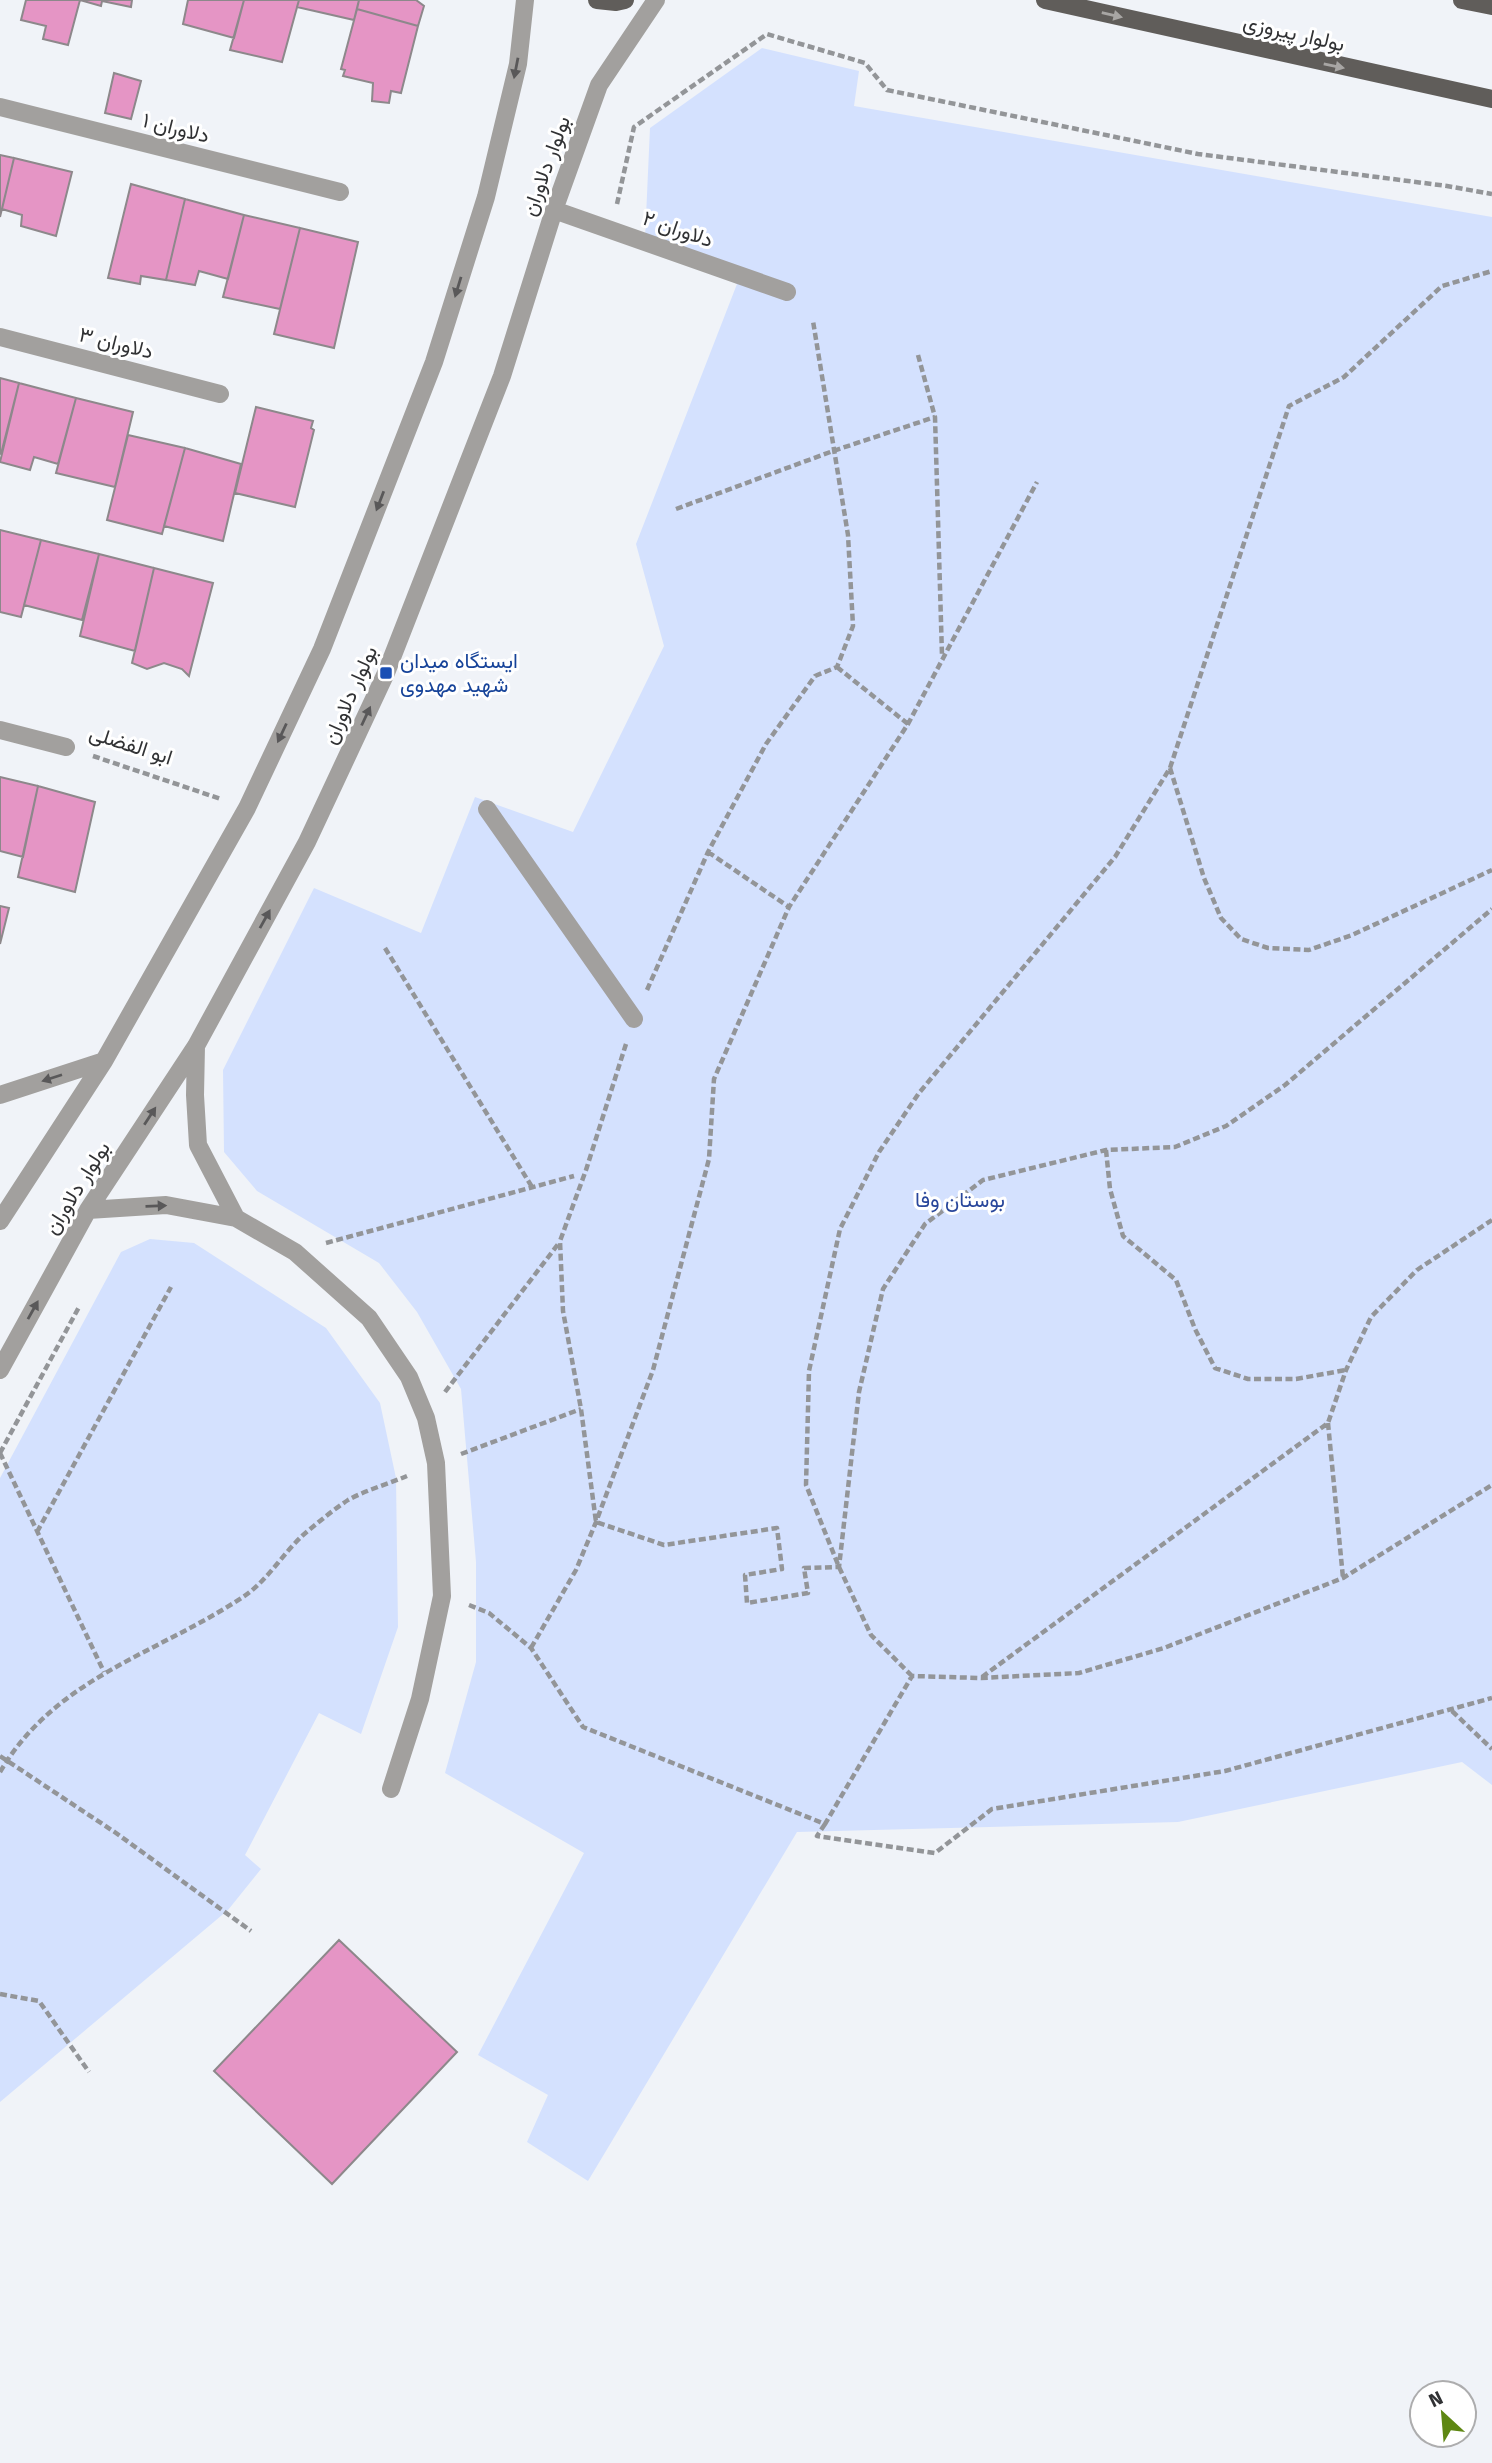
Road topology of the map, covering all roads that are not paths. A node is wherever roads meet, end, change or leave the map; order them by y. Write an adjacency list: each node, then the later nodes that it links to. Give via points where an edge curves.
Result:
1 (525, 0): 20 (street, one-way to 20, via 517,64 486,197 434,362 322,649 247,808)
2 (597, 0): 3 (main road)
3 (625, 0)
4 (656, 0): 11 (street, بولوار دلاوران, via 599,85)
5 (1045, 0): 8 (main road, بولوار پیروزی, one-way to 8)
6 (1462, 0): 7 (main road)
7 (1492, 6)
8 (1492, 99)
9 (0, 107): 10 (street, دلاوران ۱)
10 (340, 192)
11 (554, 209): 12 (street, دلاوران ۲); 19 (street, بولوار دلاوران, one-way to 11, via 307,842 386,673 502,376)
12 (787, 292)
13 (0, 337): 14 (street, دلاوران ۳)
14 (220, 394)
15 (0, 730): 16 (street, ابو الفضلی)
16 (65, 747)
17 (487, 809): 18 (street)
18 (634, 1019)
19 (196, 1046): 22 (street, بولوار دلاوران, one-way to 19); 23 (street, via 198,1145)
20 (104, 1061): 21 (street, one-way to 21); 24 (street)
21 (0, 1095)
22 (88, 1210): 23 (street, one-way to 23, via 166,1205); 25 (street, بولوار دلاوران, one-way to 22)
23 (236, 1218): 26 (street, via 295,1252 369,1318 409,1377 426,1418 436,1463 442,1596 420,1699)
24 (0, 1221)
25 (0, 1370)
26 (391, 1789)

